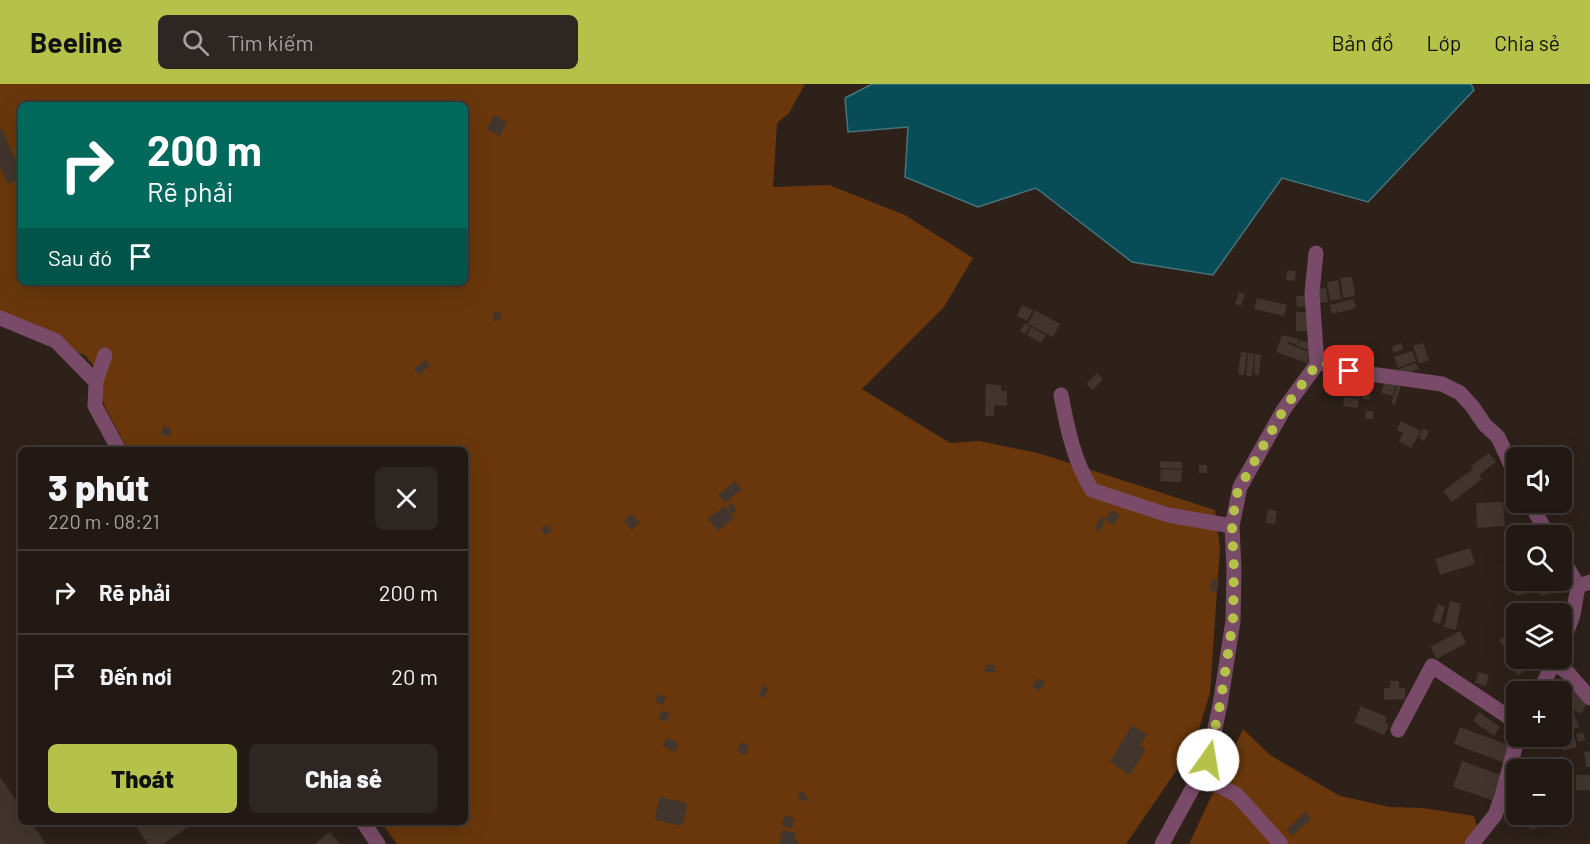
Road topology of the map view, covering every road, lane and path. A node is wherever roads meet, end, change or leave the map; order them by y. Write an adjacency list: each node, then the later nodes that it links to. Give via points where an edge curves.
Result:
1 (1316, 253): 4 (street, via 1312,293)
2 (0, 318): 5 (street, via 56,341)
3 (105, 355): 5 (street)
4 (1317, 364): 8 (street, via 1442,384 1460,393 1498,437); 9 (street, via 1284,409 1240,487)
5 (96, 382): 7 (street, via 95,406)
6 (1061, 395): 9 (street, via 1076,454 1092,490 1168,515)
7 (117, 447)
8 (1506, 454)
9 (1232, 526): 18 (street, via 1233,621 1220,705)
10 (1572, 570): 11 (street)
11 (1584, 584): 12 (street)
12 (1572, 618)
13 (1564, 669): 14 (street)
14 (1590, 698)
15 (1506, 715): 16 (street, via 1432,666)
16 (1398, 730)
17 (1515, 747): 23 (street, via 1495,815)
18 (1201, 776): 21 (street); 22 (street, via 1237,795)
19 (365, 825): 20 (street)
20 (378, 844)
21 (1161, 844)
22 (1281, 844)
23 (1472, 844)

